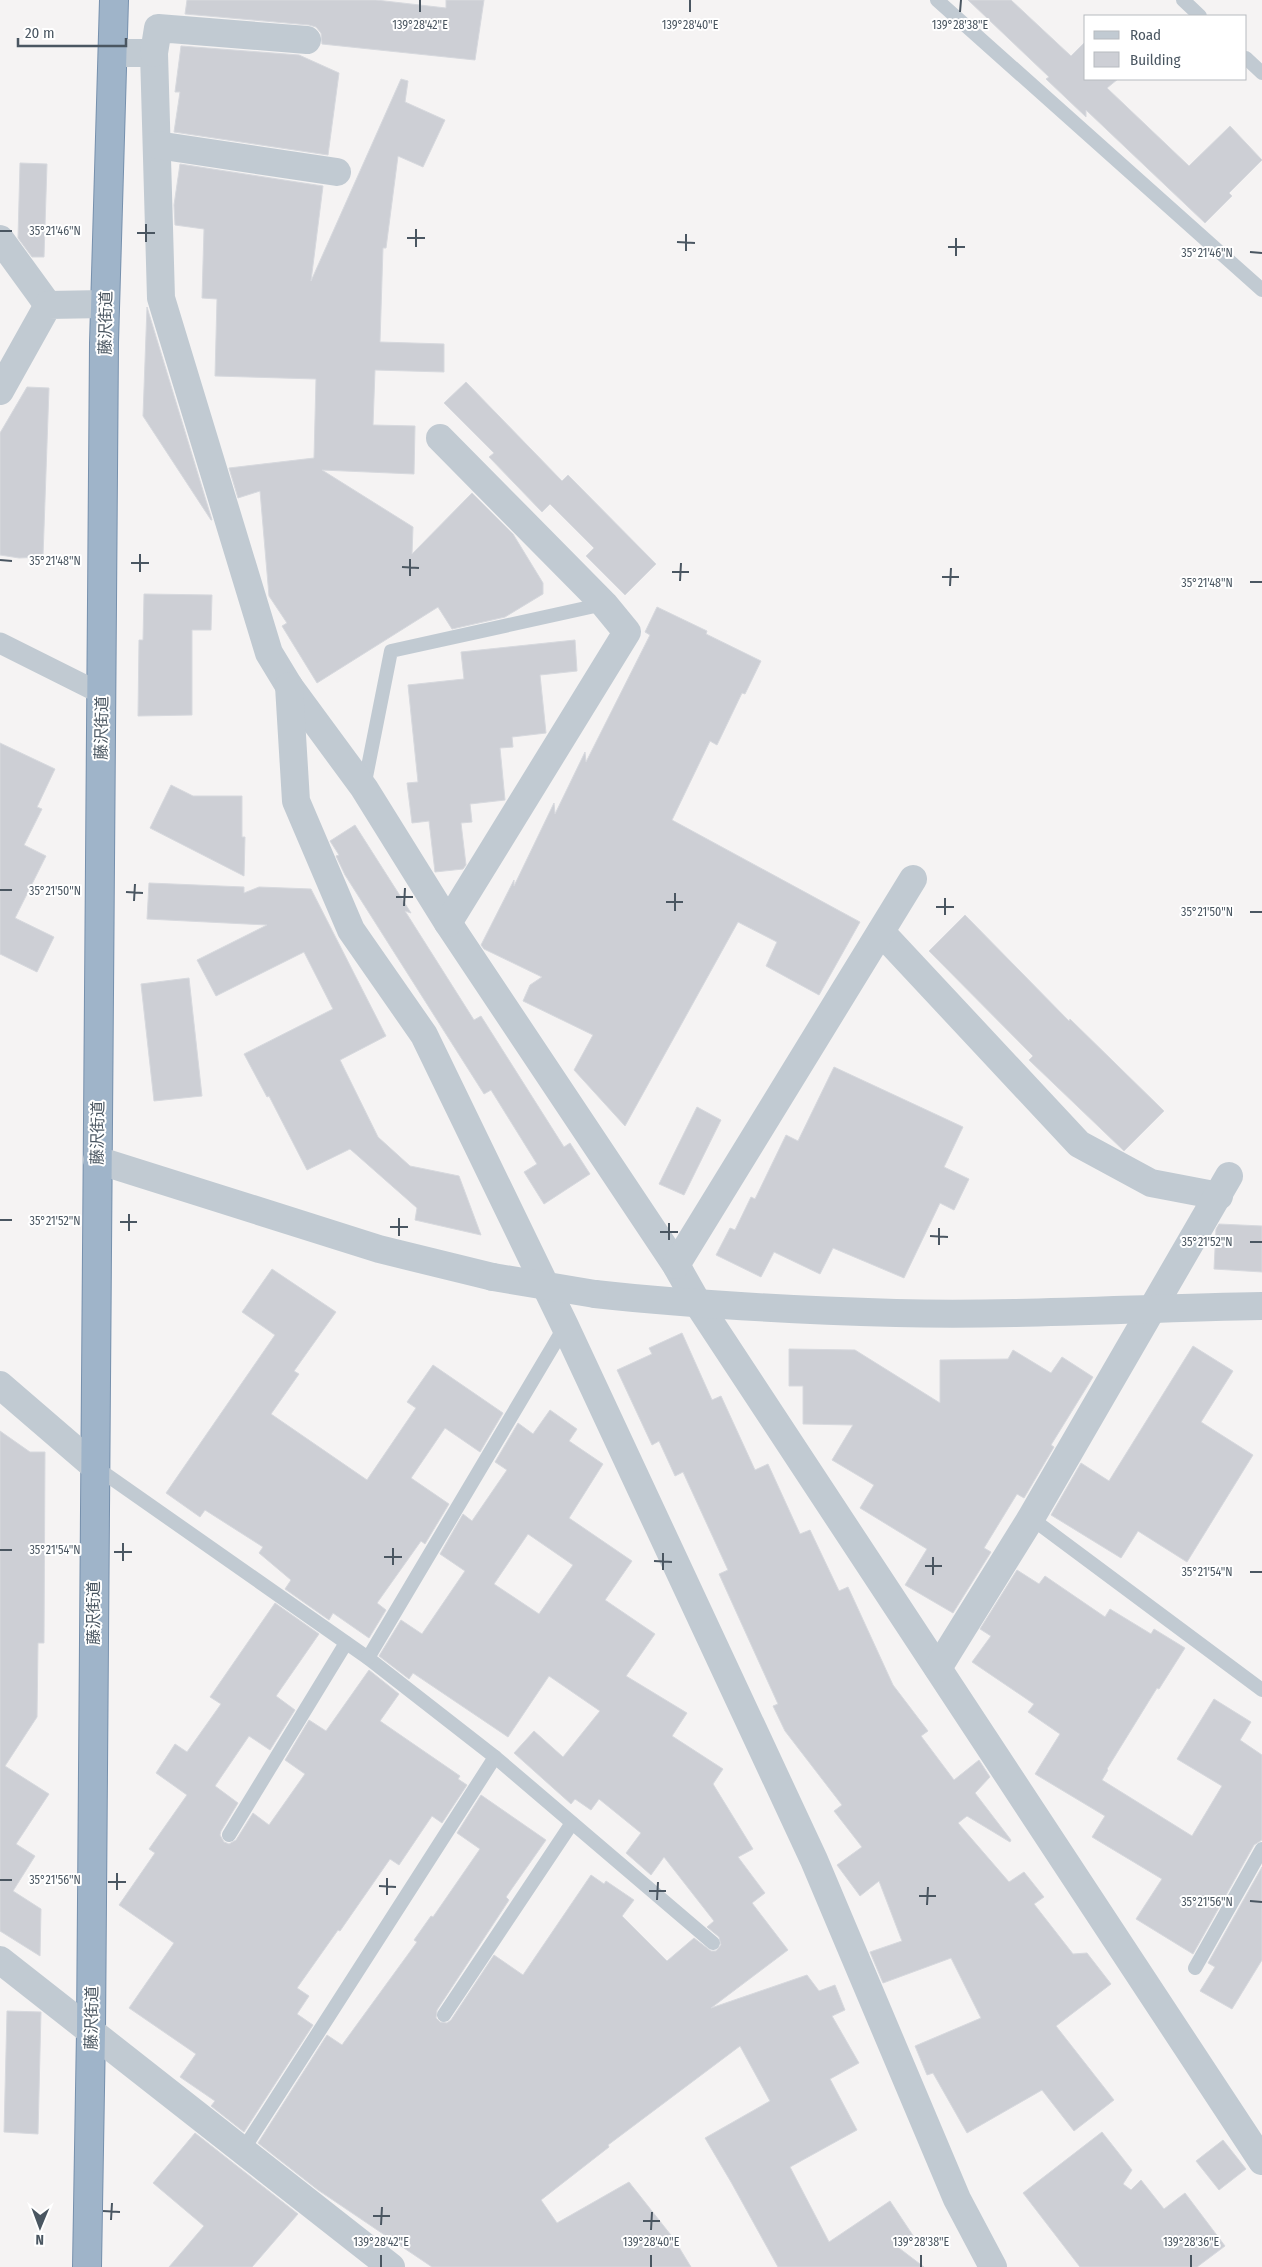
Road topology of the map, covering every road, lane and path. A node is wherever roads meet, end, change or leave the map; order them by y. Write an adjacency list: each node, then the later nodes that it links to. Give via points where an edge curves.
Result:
1 (114, 0): 6 (highway, 藤沢街道)
2 (937, 0): 13 (lane)
3 (1183, 0): 4 (lane)
4 (1199, 15)
5 (307, 40): 7 (street, via 158,28)
6 (113, 53): 7 (street); 15 (highway, 藤沢街道)
7 (154, 54): 10 (street)
8 (1247, 59): 9 (lane)
9 (1262, 73)
10 (157, 145): 11 (street); 20 (street, via 161,298 269,653)
11 (337, 172)
12 (0, 239): 14 (street)
13 (1262, 290)
14 (48, 304): 15 (street); 16 (street)
15 (105, 304): 21 (highway, 藤沢街道)
16 (0, 391)
17 (440, 438): 18 (street)
18 (604, 604): 22 (lane, via 391,651); 24 (street, via 627,632)
19 (0, 643): 21 (street)
20 (289, 686): 22 (street); 31 (street, via 296,801 351,930 424,1035)
21 (102, 694): 26 (highway, 藤沢街道)
22 (364, 788): 24 (street)
23 (913, 880): 25 (street)
24 (448, 923): 27 (street)
25 (881, 932): 27 (street); 30 (street, via 1079,1144 1151,1183 1224,1186)
26 (97, 1160): 28 (street, bridge, via 379,1249 493,1277 595,1294); 33 (highway, 藤沢街道)
27 (676, 1265): 28 (street)
28 (698, 1304): 30 (street, via 897,1313); 37 (street)
29 (1262, 1306): 30 (street)
30 (1153, 1308): 34 (street)
31 (565, 1326): 36 (lane); 52 (street, via 814,1860 957,2199)
32 (0, 1385): 33 (street)
33 (94, 1466): 35 (lane); 47 (highway, 藤沢街道)
34 (1031, 1518): 37 (street); 38 (lane)
35 (346, 1643): 36 (lane); 41 (lane)
36 (368, 1658): 39 (lane)
37 (938, 1668): 49 (street)
38 (1262, 1690)
39 (495, 1757): 40 (lane); 48 (lane)
40 (572, 1823): 43 (lane); 46 (lane)
41 (229, 1835)
42 (1262, 1849): 45 (lane)
43 (713, 1944)
44 (0, 1960): 47 (street)
45 (1195, 1968)
46 (444, 2015)
47 (91, 2030): 48 (street); 50 (highway, 藤沢街道)
48 (243, 2150): 51 (street)
49 (1258, 2150)
50 (87, 2267)
51 (391, 2267)
52 (993, 2267)

